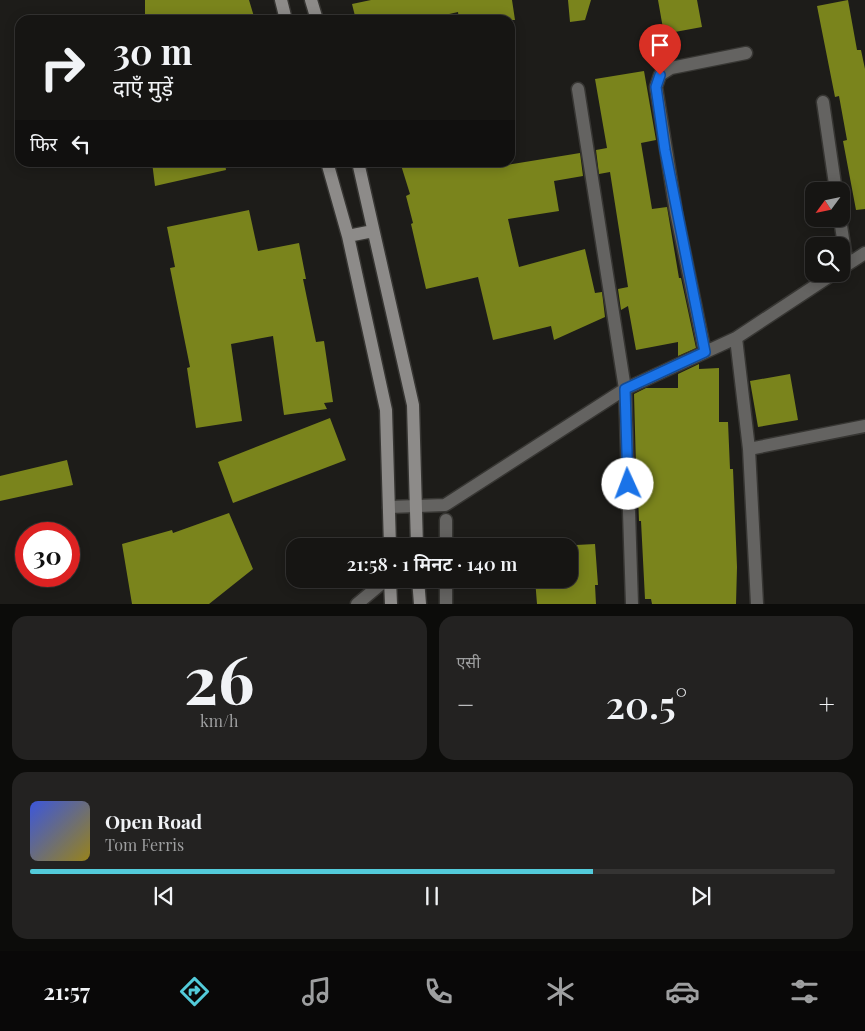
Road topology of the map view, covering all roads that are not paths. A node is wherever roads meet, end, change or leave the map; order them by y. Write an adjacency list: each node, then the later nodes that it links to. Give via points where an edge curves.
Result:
1 (281, 0): 3 (main road)
2 (311, 0): 4 (main road)
3 (285, 15)
4 (316, 15)
5 (746, 53): 17 (street, via 671,68 660,75 656,87 676,212)
6 (578, 89): 18 (street)
7 (823, 102): 10 (street)
8 (328, 167): 12 (main road)
9 (359, 167): 11 (main road)
10 (835, 182)
11 (373, 231): 12 (main road); 21 (main road, via 412,405)
12 (348, 236): 22 (main road, via 386,410)
13 (865, 253): 14 (street)
14 (850, 263)
15 (821, 282): 16 (street)
16 (736, 338): 17 (street); 20 (street)
17 (705, 352): 18 (street)
18 (625, 389): 21 (street, via 445,505); 35 (street)
19 (865, 426): 20 (street)
20 (749, 449): 36 (street)
21 (415, 506): 22 (street); 25 (main road)
22 (389, 507): 24 (main road)
23 (446, 520): 26 (street)
24 (390, 538)
25 (417, 538)
26 (446, 538)
27 (377, 588): 31 (street)
28 (390, 588): 32 (main road)
29 (419, 588): 33 (main road)
30 (446, 588): 34 (street)
31 (357, 604)
32 (392, 604)
33 (420, 604)
34 (446, 604)
35 (632, 604)
36 (757, 604)

